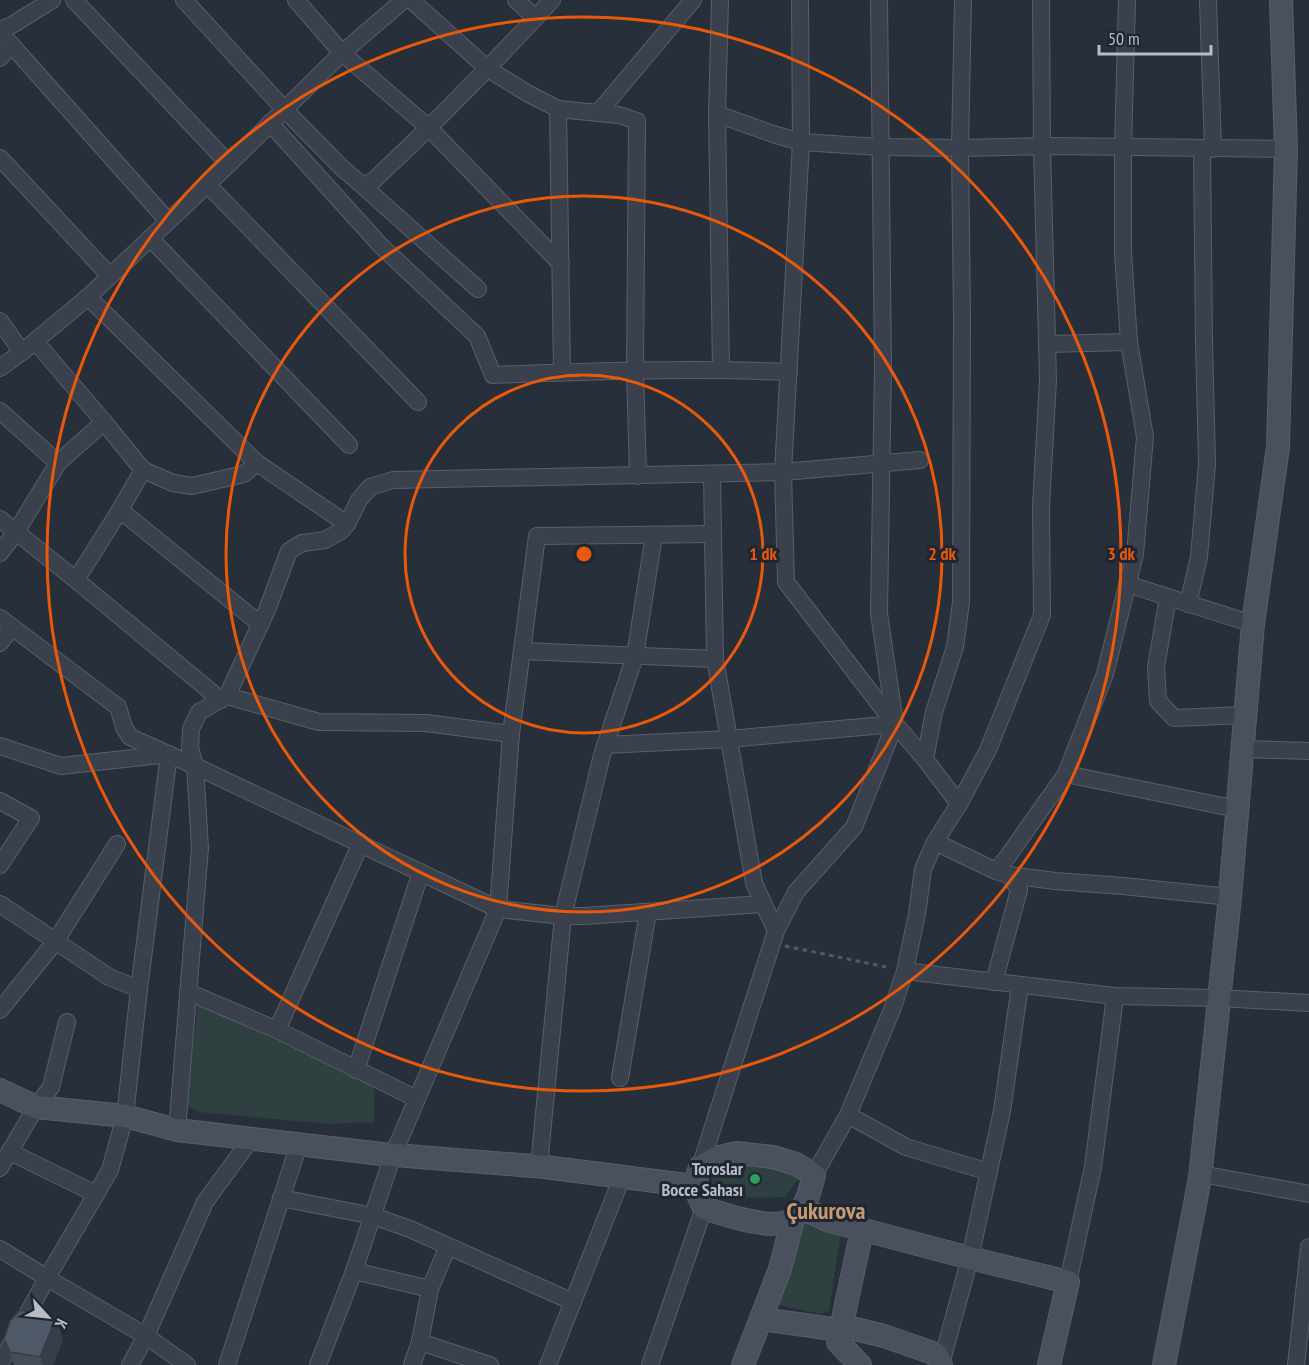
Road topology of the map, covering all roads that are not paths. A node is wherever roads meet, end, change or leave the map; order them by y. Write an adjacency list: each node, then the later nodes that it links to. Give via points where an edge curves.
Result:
1 (52, 0): 19 (street)
2 (74, 0): 37 (street)
3 (183, 0): 23 (street)
4 (296, 0): 21 (street)
5 (404, 0): 21 (street)
6 (411, 0): 22 (street)
7 (516, 0): 18 (street)
8 (552, 0): 18 (street)
9 (693, 0): 25 (street)
10 (720, 0): 26 (street)
11 (800, 0): 29 (street)
12 (879, 0): 30 (street)
13 (963, 0): 32 (street)
14 (1041, 0): 31 (street)
15 (1127, 0): 33 (street)
16 (1208, 0): 34 (street)
17 (1281, 0): 35 (street)
18 (535, 18): 22 (street)
19 (0, 31): 20 (street)
20 (6, 52): 40 (street)
21 (342, 53): 23 (street); 28 (street)
22 (488, 69): 24 (street); 28 (street)
23 (284, 109): 27 (street); 39 (street)
24 (558, 109): 25 (street); 42 (street)
25 (598, 113): 53 (street, via 637,121)
26 (717, 114): 29 (street); 52 (street)
27 (270, 123): 37 (street); 54 (street, via 381,246 477,336 493,375)
28 (429, 128): 39 (street); 42 (street)
29 (801, 142): 30 (street); 55 (street)
30 (880, 147): 32 (street); 63 (street)
31 (1042, 147): 32 (street); 33 (street); 49 (street)
32 (960, 148): 96 (street, via 962,602 955,647 934,712)
33 (1123, 148): 34 (street); 48 (street, via 1123,252)
34 (1208, 148): 35 (street); 78 (street, via 1204,342 1207,464 1199,557)
35 (1286, 149): 81 (street, via 1278,447)
36 (0, 158): 43 (street)
37 (229, 164): 38 (street)
38 (207, 184): 40 (street); 56 (street)
39 (363, 186): 44 (street)
40 (168, 221): 41 (street)
41 (150, 238): 43 (street); 59 (street)
42 (561, 264): 54 (street)
43 (110, 276): 45 (street)
44 (478, 289)
45 (88, 297): 47 (street); 62 (street)
46 (0, 321): 50 (street)
47 (35, 341): 50 (street); 58 (street)
48 (1129, 342): 49 (street); 76 (street, via 1145,437 1135,554)
49 (1047, 344): 100 (street, via 1041,506 1042,615 988,750)
50 (22, 352): 51 (street)
51 (0, 368)
52 (721, 369): 53 (street); 55 (street)
53 (635, 370): 54 (street); 67 (street)
54 (562, 372)
55 (789, 372): 65 (street)
56 (418, 402)
57 (0, 411): 61 (street)
58 (104, 422): 61 (street); 64 (street)
59 (349, 445)
60 (920, 460): 63 (street)
61 (58, 463): 71 (street)
62 (257, 463): 64 (street, via 244,474 192,486); 70 (street)
63 (882, 463): 65 (street); 88 (street, via 879,613)
64 (142, 470): 68 (street)
65 (783, 472): 66 (street); 88 (street, via 786,582)
66 (712, 474): 67 (street); 72 (street)
67 (638, 476): 70 (street, via 393,480 370,487)
68 (120, 510): 75 (street); 80 (street)
69 (0, 519): 71 (street)
70 (346, 524): 80 (street, via 325,540 302,543 289,551)
71 (16, 532): 74 (street); 75 (street)
72 (713, 534): 73 (street); 85 (street)
73 (654, 535): 83 (street, via 537,536); 84 (street)
74 (0, 553)
75 (76, 580): 86 (street)
76 (1127, 584): 77 (street); 98 (street, via 1105,674)
77 (1168, 597): 78 (street); 87 (street, via 1156,667 1158,701 1174,718)
78 (1188, 604): 81 (street)
79 (6, 623): 82 (street); 95 (street, via 118,707 130,737)
80 (260, 624): 86 (street)
81 (1253, 624): 87 (street)
82 (0, 643)
83 (522, 651): 84 (street); 89 (street)
84 (635, 656): 85 (street); 91 (street)
85 (715, 659): 90 (street)
86 (224, 698): 89 (street, via 319,722 426,723); 97 (street, via 199,712 191,729 190,748)
87 (1245, 716): 93 (street)
88 (895, 724): 90 (street); 96 (street); 114 (street, via 854,827 796,892)
89 (511, 734): 111 (street)
90 (729, 739): 91 (street); 110 (street, via 754,883)
91 (605, 745): 113 (street)
92 (0, 746): 95 (street, via 61,766)
93 (1243, 749): 94 (street); 101 (street)
94 (1309, 751)
95 (169, 754): 97 (street); 119 (street)
96 (925, 759): 100 (street)
97 (195, 766): 103 (street); 120 (street, via 200,848)
98 (1066, 774): 101 (street); 107 (street, via 1008,856)
99 (0, 801): 105 (street, via 31,818)
100 (959, 804): 102 (street)
101 (1238, 809): 108 (street)
102 (935, 842): 107 (street); 116 (street, via 923,869)
103 (361, 843): 106 (street); 126 (street)
104 (117, 844): 115 (street)
105 (0, 865)
106 (421, 872): 111 (street); 127 (street)
107 (1002, 873): 108 (street); 117 (street, via 1019,891)
108 (1230, 897): 122 (street)
109 (0, 904): 115 (street)
110 (763, 904): 112 (street); 114 (street)
111 (498, 909): 113 (street); 130 (street)
112 (648, 912): 113 (street); 128 (street)
113 (563, 916): 139 (street)
114 (774, 937): 145 (street)
115 (55, 942): 119 (street, via 109,977); 124 (street)
116 (905, 971): 117 (street); 132 (street)
117 (994, 982): 118 (street)
118 (1020, 985): 121 (street); 141 (street)
119 (139, 988): 133 (street)
120 (188, 992): 126 (street); 134 (street)
121 (1115, 996): 122 (street); 159 (street, via 1093,1167)
122 (1219, 998): 123 (street); 142 (street)
123 (1309, 1003)
124 (0, 1010)
125 (68, 1022): 131 (street, via 51,1087)
126 (277, 1030): 127 (street)
127 (356, 1070): 130 (street)
128 (620, 1078)
129 (0, 1090): 131 (street)
130 (417, 1099): 138 (street)
131 (36, 1107): 133 (street); 137 (street)
132 (848, 1115): 141 (street, via 906,1146); 143 (street)
133 (125, 1116): 134 (street); 146 (street, via 110,1170)
134 (177, 1130): 135 (street)
135 (251, 1139): 136 (street); 164 (street, via 205,1202)
136 (299, 1144): 138 (street); 148 (street)
137 (10, 1152): 140 (street); 146 (street)
138 (393, 1155): 139 (street); 151 (street)
139 (539, 1166): 144 (street)
140 (0, 1168)
141 (989, 1172): 156 (street)
142 (1201, 1174): 147 (street); 180 (street)
143 (814, 1175): 145 (street, via 796,1164 772,1157 738,1153 716,1158); 150 (street, via 809,1196)
144 (622, 1177): 145 (street); 161 (street)
145 (697, 1177): 149 (street)
146 (96, 1194): 158 (street)
147 (1309, 1194)
148 (281, 1198): 151 (street); 172 (street)
149 (704, 1208): 150 (street, via 780,1224); 177 (street)
150 (797, 1214): 152 (street); 162 (street)
151 (373, 1216): 153 (street); 157 (street)
152 (862, 1230): 156 (street); 163 (street)
153 (448, 1246): 160 (street); 161 (street)
154 (0, 1249): 158 (street)
155 (1308, 1255): 166 (street)
156 (970, 1258): 159 (street); 168 (street)
157 (354, 1271): 160 (street); 173 (street)
158 (47, 1278): 164 (street); 169 (street)
159 (1068, 1282): 179 (street)
160 (430, 1289): 165 (street)
161 (573, 1302): 176 (street)
162 (761, 1319): 163 (street); 178 (street)
163 (840, 1330): 167 (street, via 838,1342); 168 (street, via 851,1328 884,1336 936,1354)
164 (146, 1336): 170 (street); 171 (street)
165 (420, 1342): 174 (street); 175 (street)
166 (1304, 1348): 181 (street)
167 (854, 1363)
168 (941, 1364)
169 (0, 1365)
170 (130, 1365)
171 (187, 1365)
172 (227, 1365)
173 (318, 1365)
174 (412, 1365)
175 (490, 1365)
176 (548, 1365)
177 (650, 1365)
178 (743, 1365)
179 (1049, 1365)
180 (1164, 1365)
181 (1296, 1365)

